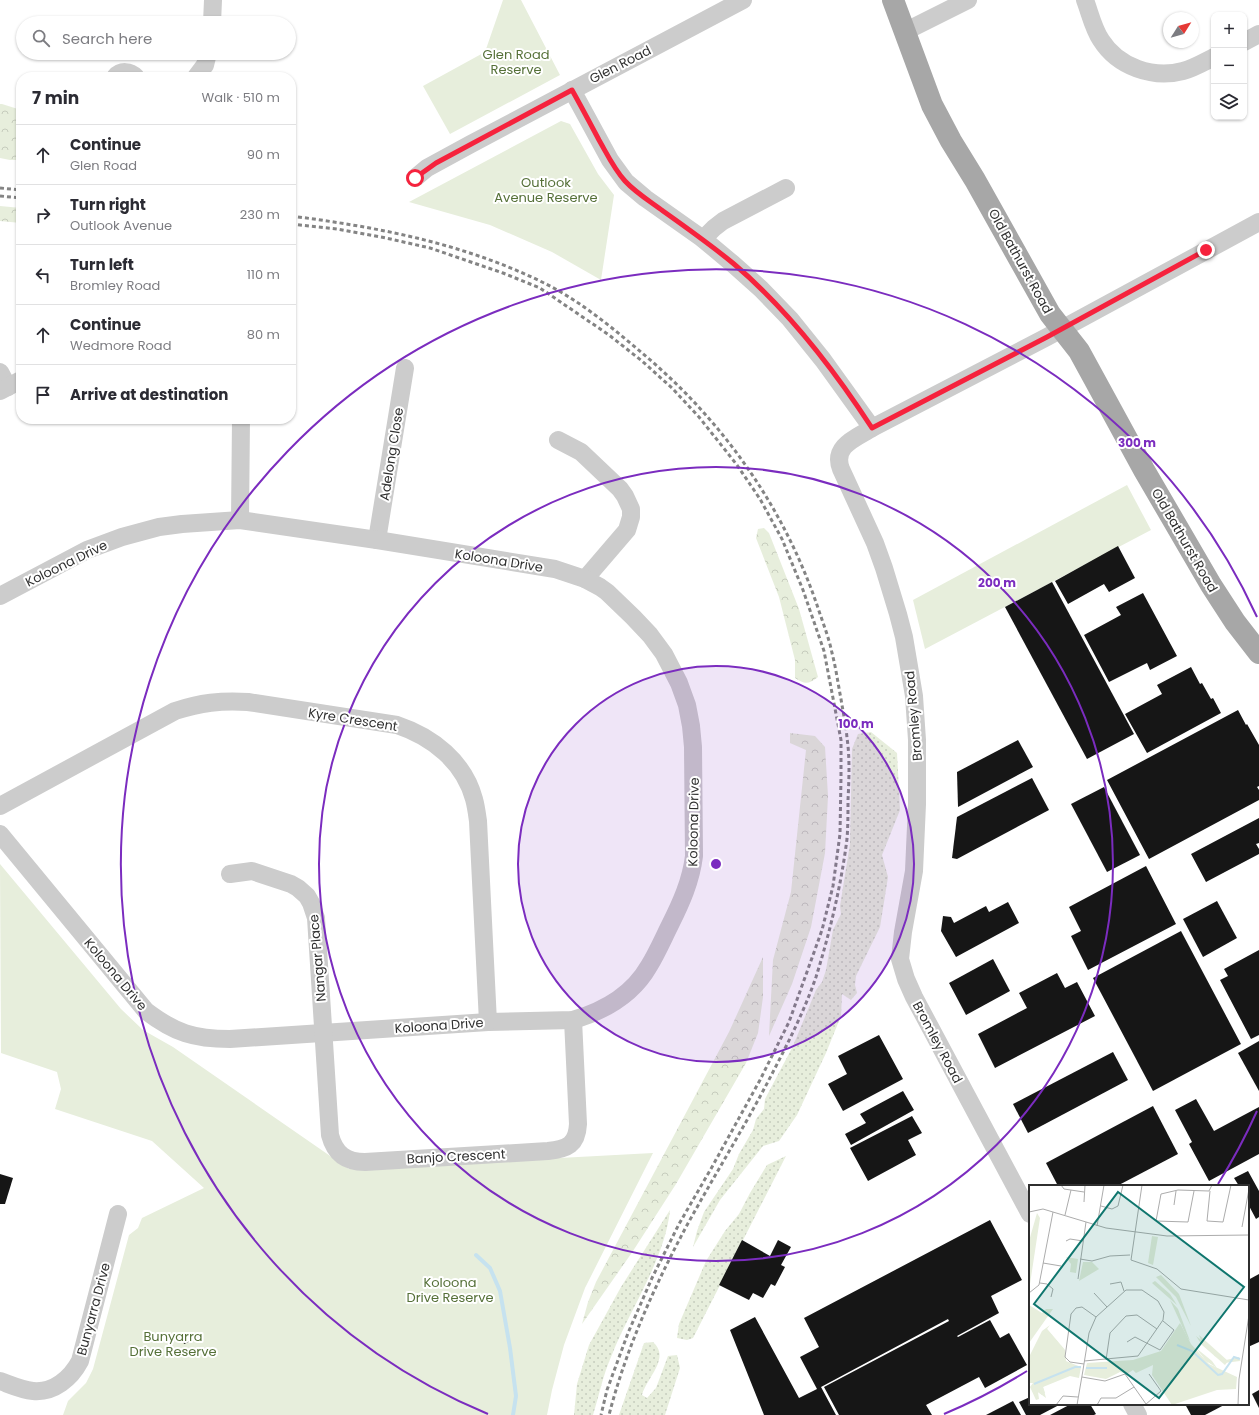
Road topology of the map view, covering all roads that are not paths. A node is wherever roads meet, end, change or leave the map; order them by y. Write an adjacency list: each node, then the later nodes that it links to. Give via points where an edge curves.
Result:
1 (213, 0): 7 (street)
2 (743, 0): 6 (street, Glen Road)
3 (893, 0): 8 (main road, Old Bathurst Road)
4 (968, 0): 8 (street)
5 (1085, 0): 11 (street, via 1101,41 1114,55 1130,66 1148,72 1168,74 1190,69)
6 (716, 6): 14 (street, Glen Road)
7 (212, 16)
8 (904, 32): 19 (main road, Old Bathurst Road, via 941,122 1050,314)
9 (1259, 34): 10 (street)
10 (1247, 40)
11 (1211, 58)
12 (206, 60): 13 (street)
13 (200, 72)
14 (572, 90): 15 (street, Glen Road, via 436,163); 18 (street, via 610,160 626,182)
15 (415, 178)
16 (786, 188): 18 (street, via 723,222)
17 (1259, 222): 19 (street, Bromley Road)
18 (703, 239): 22 (street, via 746,275 790,319 840,381)
19 (1062, 329): 22 (street, Bromley Road); 28 (main road, Old Bathurst Road, via 1079,351 1211,585)
20 (405, 368): 25 (street, Adelong Close)
21 (241, 424): 24 (street)
22 (872, 428): 35 (street, Bromley Road, via 844,446 839,460 886,575 904,637 914,696 917,740 914,871 900,959 914,997)
23 (558, 440): 26 (street, via 581,452 620,489 631,509 627,530)
24 (240, 520): 25 (street, Koloona Drive); 27 (street, Koloona Drive, via 159,527 122,537 87,550)
25 (377, 540): 26 (street, Koloona Drive, via 555,569)
26 (585, 579): 32 (street, Koloona Drive, via 607,592 650,635 670,664 684,695 690,716 693,747 694,856 690,879 681,903 652,962 640,979 619,999)
27 (0, 596)
28 (1259, 653)
29 (0, 806): 33 (street, Kyre Crescent, via 175,711 202,703 248,702 397,725 413,731 442,749 455,762 474,800 478,821)
30 (0, 834): 34 (street, Koloona Drive, via 142,1007 158,1020 185,1034 215,1039)
31 (230, 874): 34 (street, Nangar Place, via 252,872 291,884 311,903 316,918)
32 (573, 1020): 33 (street, Koloona Drive); 34 (street, Banjo Crescent, via 578,1124 577,1136 565,1148 365,1162 345,1158 332,1141)
33 (488, 1022): 34 (street, Koloona Drive)
34 (322, 1033)
35 (1029, 1212)
36 (118, 1214): 37 (street, Bunyarra Drive, via 80,1361 70,1377 61,1384 40,1391 27,1390)
37 (0, 1381)
38 (1133, 1405): 39 (street)
39 (1138, 1415)

